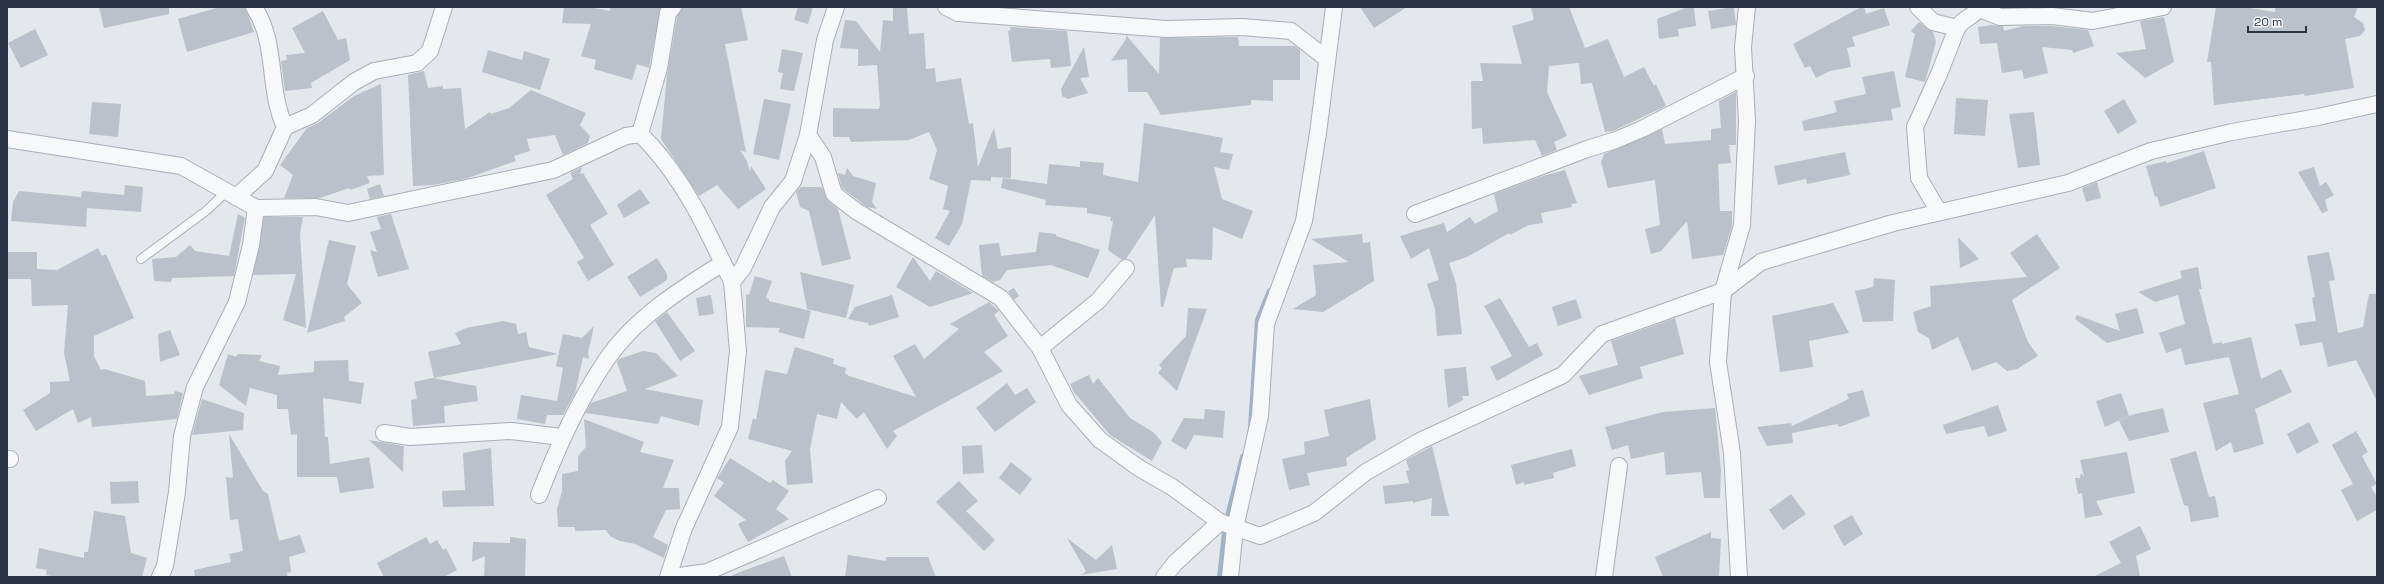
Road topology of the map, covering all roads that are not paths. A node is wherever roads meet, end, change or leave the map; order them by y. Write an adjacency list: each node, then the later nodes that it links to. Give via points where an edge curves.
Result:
1 (254, 7): 15 (street, via 261,17 270,43 274,93 278,113)
2 (444, 7): 15 (street, via 430,51 417,63 374,71 354,82 312,115)
3 (673, 7): 16 (street, via 668,13 659,68)
4 (836, 7): 17 (street, via 825,40)
5 (946, 7): 12 (street, via 958,14 1167,29 1291,30)
6 (1334, 7): 12 (street)
7 (1747, 7): 13 (street, via 1743,47)
8 (1918, 7): 11 (street, via 1933,22)
9 (2163, 7): 10 (street, via 2093,21 2052,16 2000,17)
10 (1980, 8): 11 (street, via 1961,21)
11 (1957, 28): 21 (street, via 1915,127 1919,178)
12 (1327, 58): 34 (street, via 1304,222 1266,324 1260,416)
13 (1746, 76): 22 (street, via 1616,140); 27 (street, via 1747,121 1742,225)
14 (2377, 104): 21 (street, via 2173,146 2068,182)
15 (285, 127): 19 (street, via 265,171)
16 (640, 134): 20 (street, via 626,136 553,170 348,213 316,207); 24 (street, via 655,149 698,211)
17 (808, 135): 26 (street, via 792,180 772,206 743,268); 28 (street, via 823,157 834,194 856,211 1001,298)
18 (7, 139): 19 (street, via 181,166)
19 (231, 194): 20 (street); 23 (lane)
20 (256, 208): 35 (street, via 252,244 237,302 195,387 182,436 177,492 165,566)
21 (1939, 212): 27 (street, via 1761,262)
22 (1415, 214)
23 (141, 259)
24 (723, 263): 26 (street); 30 (street, via 677,292 627,335 605,361)
25 (1126, 268): 28 (street, via 1098,301)
26 (732, 282): 36 (street, via 738,351 730,427 684,528)
27 (1723, 291): 34 (street, via 1602,334 1563,375 1420,441 1366,472 1314,513 1260,536); 41 (street, via 1718,362 1732,453)
28 (1040, 348): 34 (street, via 1069,405 1100,440)
29 (384, 433): 30 (street, via 410,437 511,431)
30 (562, 437): 32 (street)
31 (1619, 466): 40 (street)
32 (539, 495)
33 (878, 498): 37 (street, via 708,572)
34 (1228, 525): 38 (street, via 1175,563); 39 (street)
35 (160, 577)
36 (668, 577)
37 (673, 577)
38 (1164, 577)
39 (1230, 577)
40 (1604, 577)
41 (1739, 577)

